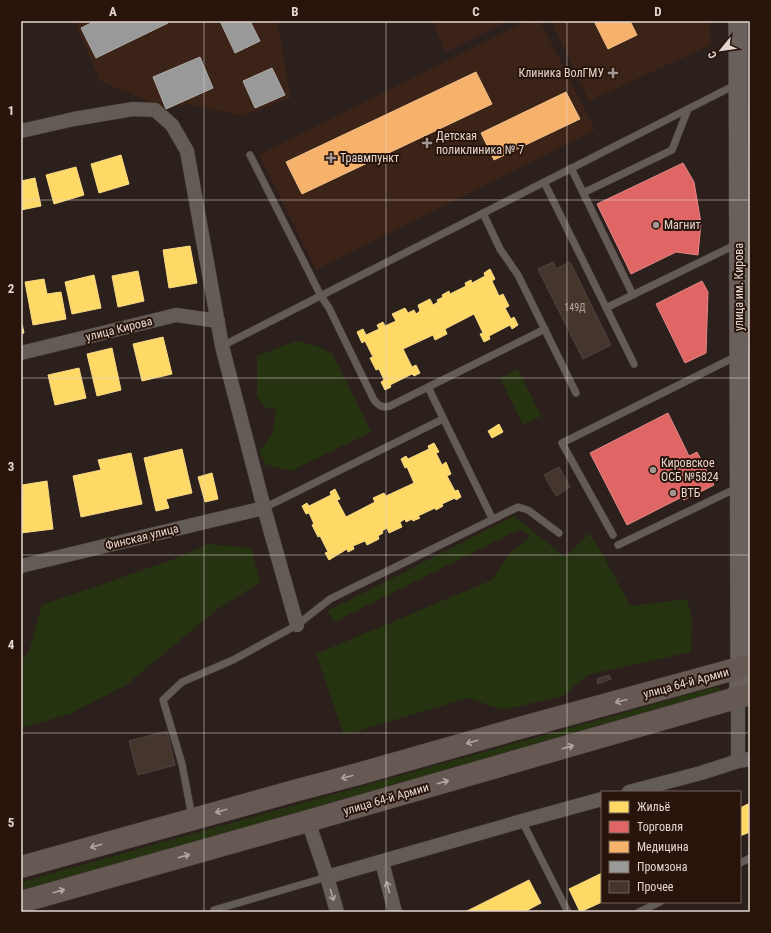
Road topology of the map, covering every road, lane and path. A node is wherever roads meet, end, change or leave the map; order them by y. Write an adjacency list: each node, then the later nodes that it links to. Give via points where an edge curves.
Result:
1 (738, 21): 2 (main road, улица им. Кирова)
2 (738, 83): 3 (lane); 10 (main road, улица им. Кирова)
3 (688, 108): 6 (lane); 8 (lane, via 672,150)
4 (21, 131): 14 (street, via 133,109 155,110 172,125 187,151)
5 (250, 155): 12 (lane)
6 (571, 168): 7 (lane); 8 (lane)
7 (544, 182): 9 (lane); 13 (lane)
8 (583, 193): 11 (lane)
9 (483, 213): 12 (lane); 15 (lane)
10 (740, 239): 11 (lane); 18 (main road, улица им. Кирова)
11 (633, 295): 13 (lane)
12 (321, 296): 16 (lane); 20 (lane, via 379,406 390,406)
13 (606, 308): 19 (lane)
14 (218, 320): 16 (street); 17 (street, улица Кирова, via 176,315)
15 (545, 329): 20 (lane); 21 (lane)
16 (222, 346): 24 (street)
17 (21, 353)
18 (739, 355): 23 (main road, улица им. Кирова); 27 (lane, via 562,443)
19 (634, 364)
20 (428, 387): 22 (lane)
21 (576, 393)
22 (443, 419): 24 (lane); 25 (lane)
23 (739, 487): 28 (lane); 31 (main road, улица им. Кирова, via 739,553)
24 (264, 508): 29 (street, Финская улица); 30 (street)
25 (492, 518): 26 (lane, via 518,506); 30 (lane, via 330,599)
26 (559, 532)
27 (613, 534)
28 (618, 545)
29 (21, 566)
30 (297, 625): 36 (lane, via 233,660 182,682 163,700 182,764)
31 (745, 667): 32 (main road, улица им. Кирова); 36 (highway, улица 64-й Армии, one-way to 36)
32 (744, 696): 33 (street); 37 (highway, улица 64-й Армии, one-way to 32)
33 (744, 760): 34 (street)
34 (633, 791)
35 (601, 799): 38 (street)
36 (193, 819): 42 (highway, улица 64-й Армии, one-way to 42)
37 (308, 821): 43 (street); 44 (highway, улица 64-й Армии, one-way to 37)
38 (522, 821): 40 (street); 49 (lane)
39 (750, 858): 41 (lane)
40 (382, 862): 43 (street); 48 (street, one-way to 40)
41 (741, 862)
42 (21, 867)
43 (328, 877): 46 (lane, via 214,910); 47 (street, one-way to 47)
44 (21, 902)
45 (658, 903): 50 (lane)
46 (215, 912)
47 (337, 912)
48 (395, 912)
49 (568, 912)
50 (639, 912)

